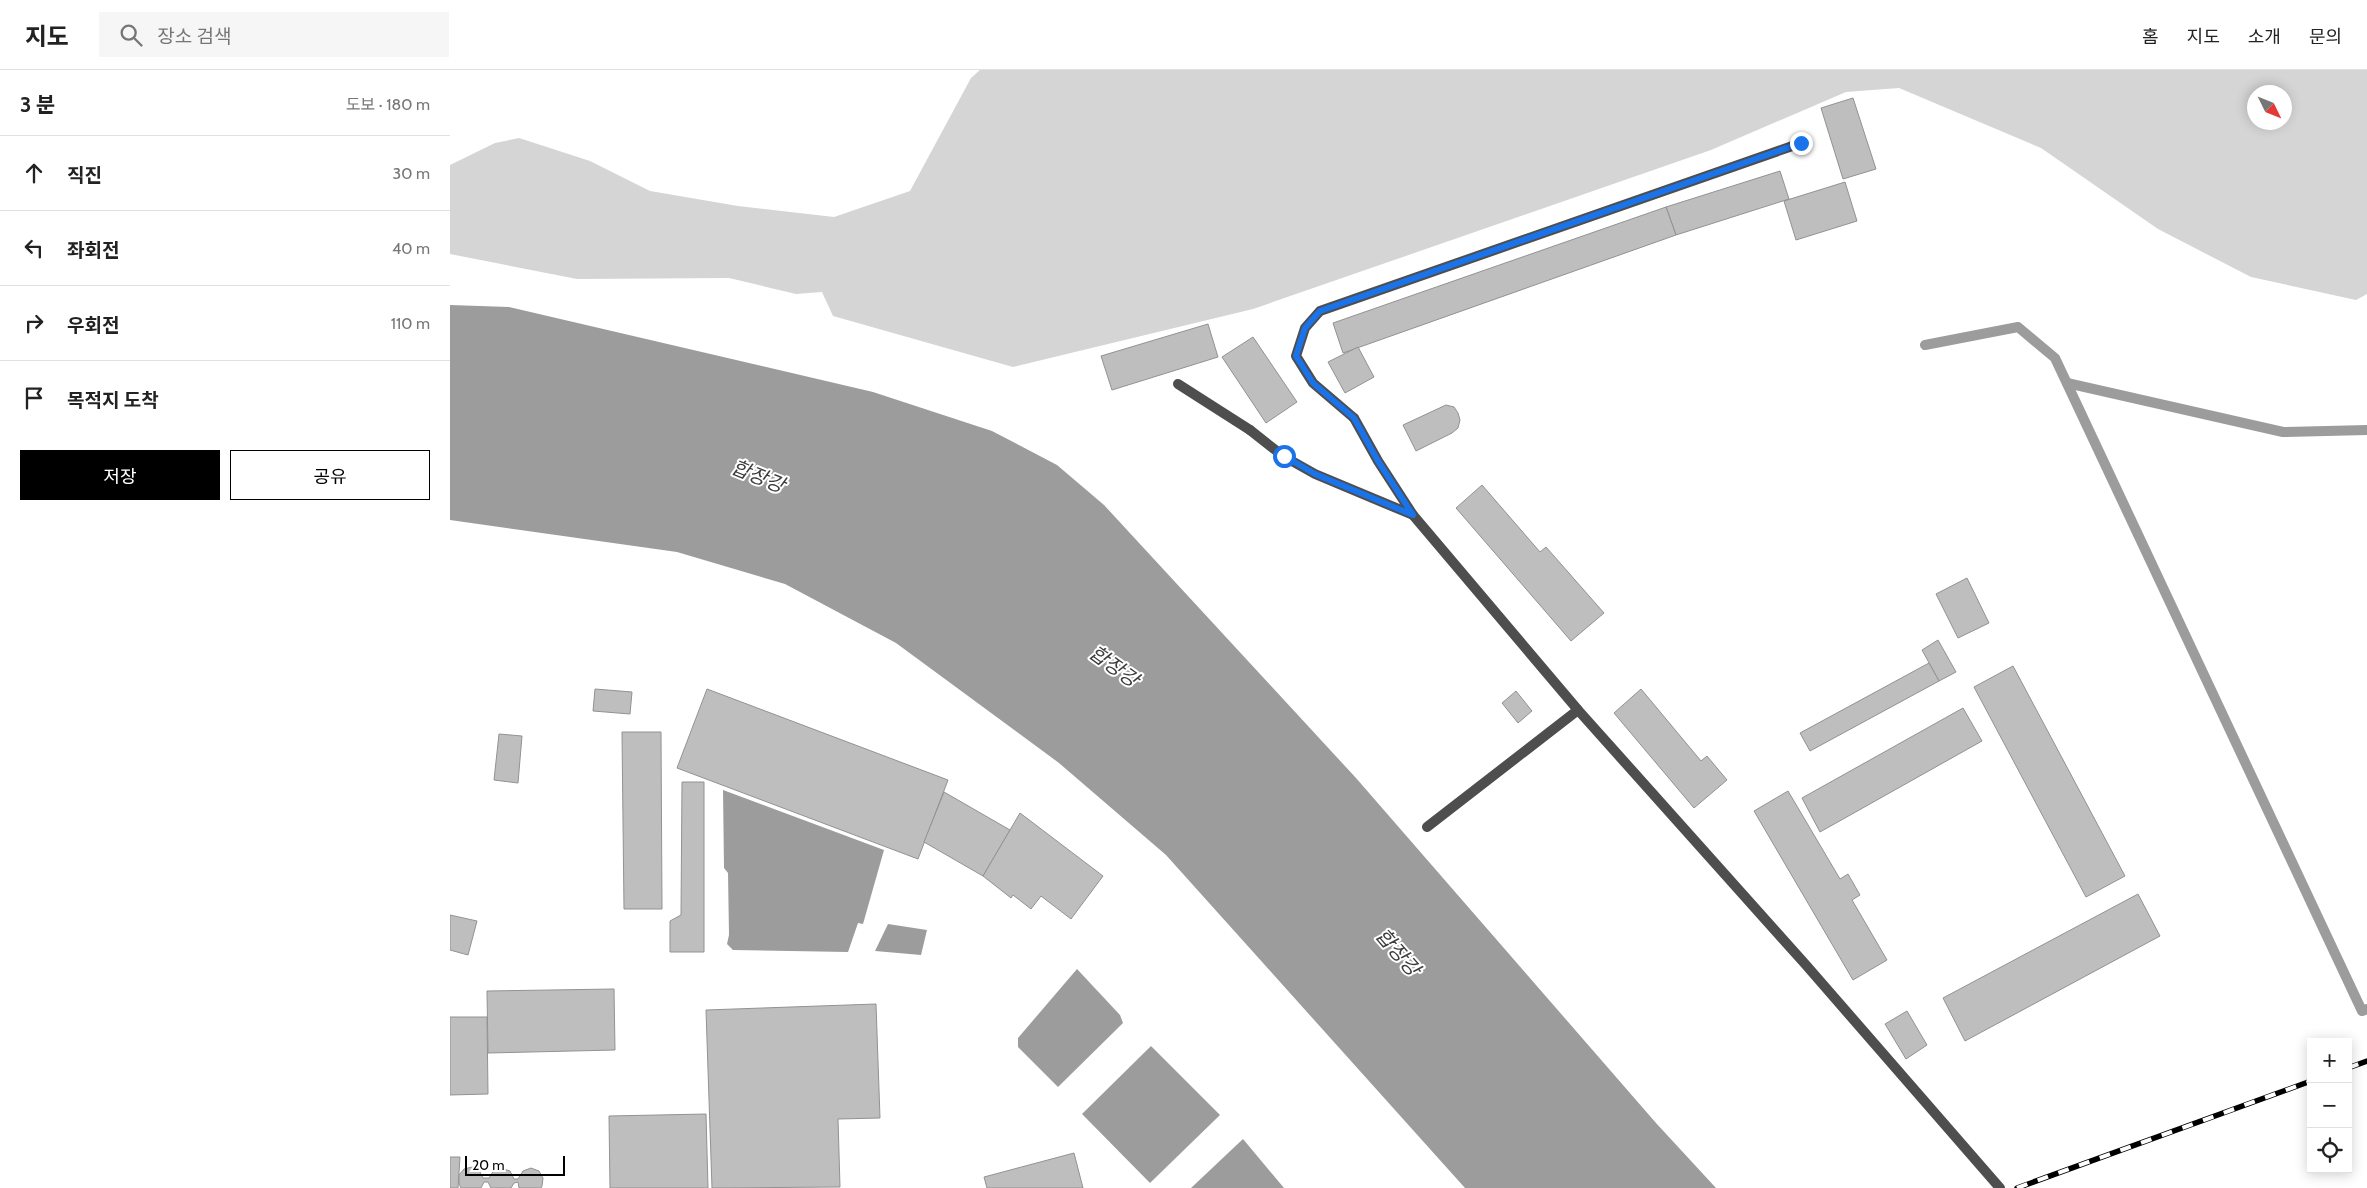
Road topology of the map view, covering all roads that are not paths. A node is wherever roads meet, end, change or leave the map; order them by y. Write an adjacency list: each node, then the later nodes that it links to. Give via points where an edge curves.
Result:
1 (1801, 143): 3 (street, via 1320,311 1305,328 1296,356 1313,383 1354,418)
2 (1178, 384): 3 (street, via 1315,474)
3 (1413, 515): 4 (street)
4 (1578, 710): 5 (street); 6 (street)
5 (1427, 827)
6 (2000, 1188)

